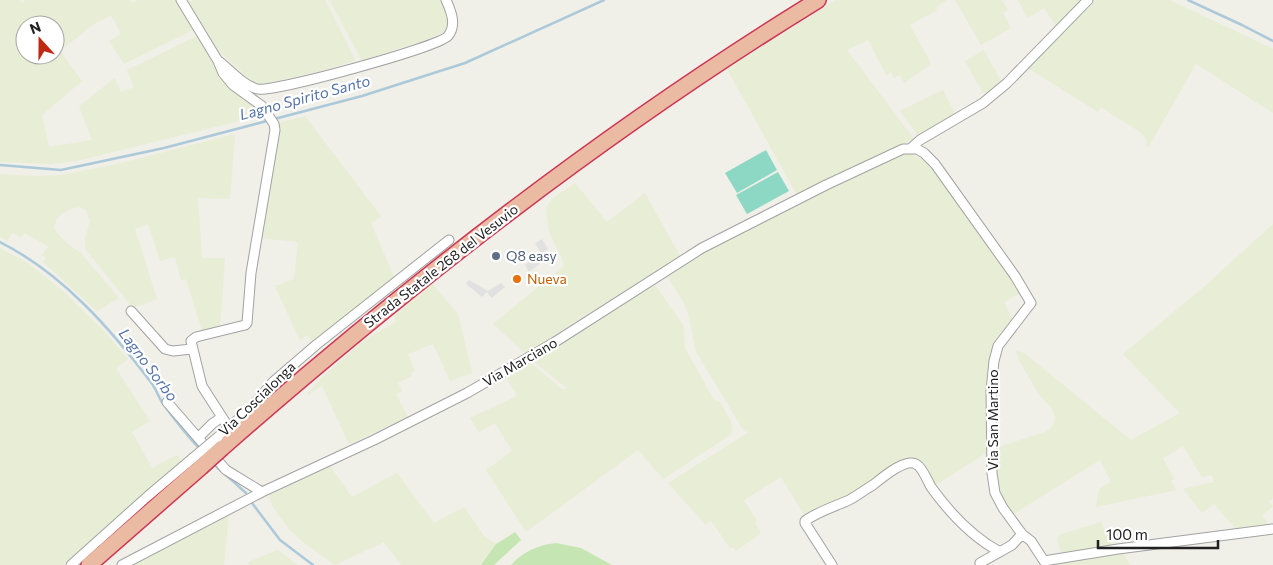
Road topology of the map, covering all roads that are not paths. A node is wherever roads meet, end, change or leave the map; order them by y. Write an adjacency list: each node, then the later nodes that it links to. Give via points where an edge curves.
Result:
1 (181, 0): 5 (street)
2 (446, 0): 5 (street, via 453,24 443,40 284,87 259,90)
3 (818, 0): 14 (highway, Strada Statale 268 del Vesuvio, via 670,96 569,167)
4 (1088, 0): 6 (street, Via Marciano, via 1007,83 983,103)
5 (218, 60): 9 (street, via 233,85 262,106 275,130 251,273 247,322 192,339)
6 (911, 148): 16 (street, Via Marciano, via 891,153 747,224 702,248 555,342 467,393); 18 (street, Via San Martino, via 924,153 935,164 1031,303 998,346 991,391 992,473 996,493 1002,508)
7 (448, 240): 12 (street, Via Coscialonga, via 316,345 273,382)
8 (131, 311): 9 (street, via 165,348 173,351)
9 (192, 349): 11 (street, via 202,386)
10 (167, 402): 13 (street)
11 (222, 417): 12 (street); 13 (street)
12 (229, 428): 14 (street, Via Coscialonga)
13 (198, 438): 16 (street, via 226,470)
14 (220, 442): 15 (highway, Strada Statale 268 del Vesuvio, bridge)
15 (197, 462): 21 (street, via 148,496); 22 (highway, Strada Statale 268 del Vesuvio)
16 (262, 492): 23 (street, Via Marciano)
17 (1273, 529): 18 (street, Via San Martino, via 1048,561 1044,561 1031,541)
18 (1022, 534): 19 (street)
19 (1000, 552): 20 (street); 24 (street, via 981,542 957,518 920,467 912,463 897,468 850,500 805,521)
20 (980, 563)
21 (71, 565)
22 (89, 565)
23 (122, 565)
24 (832, 565)

